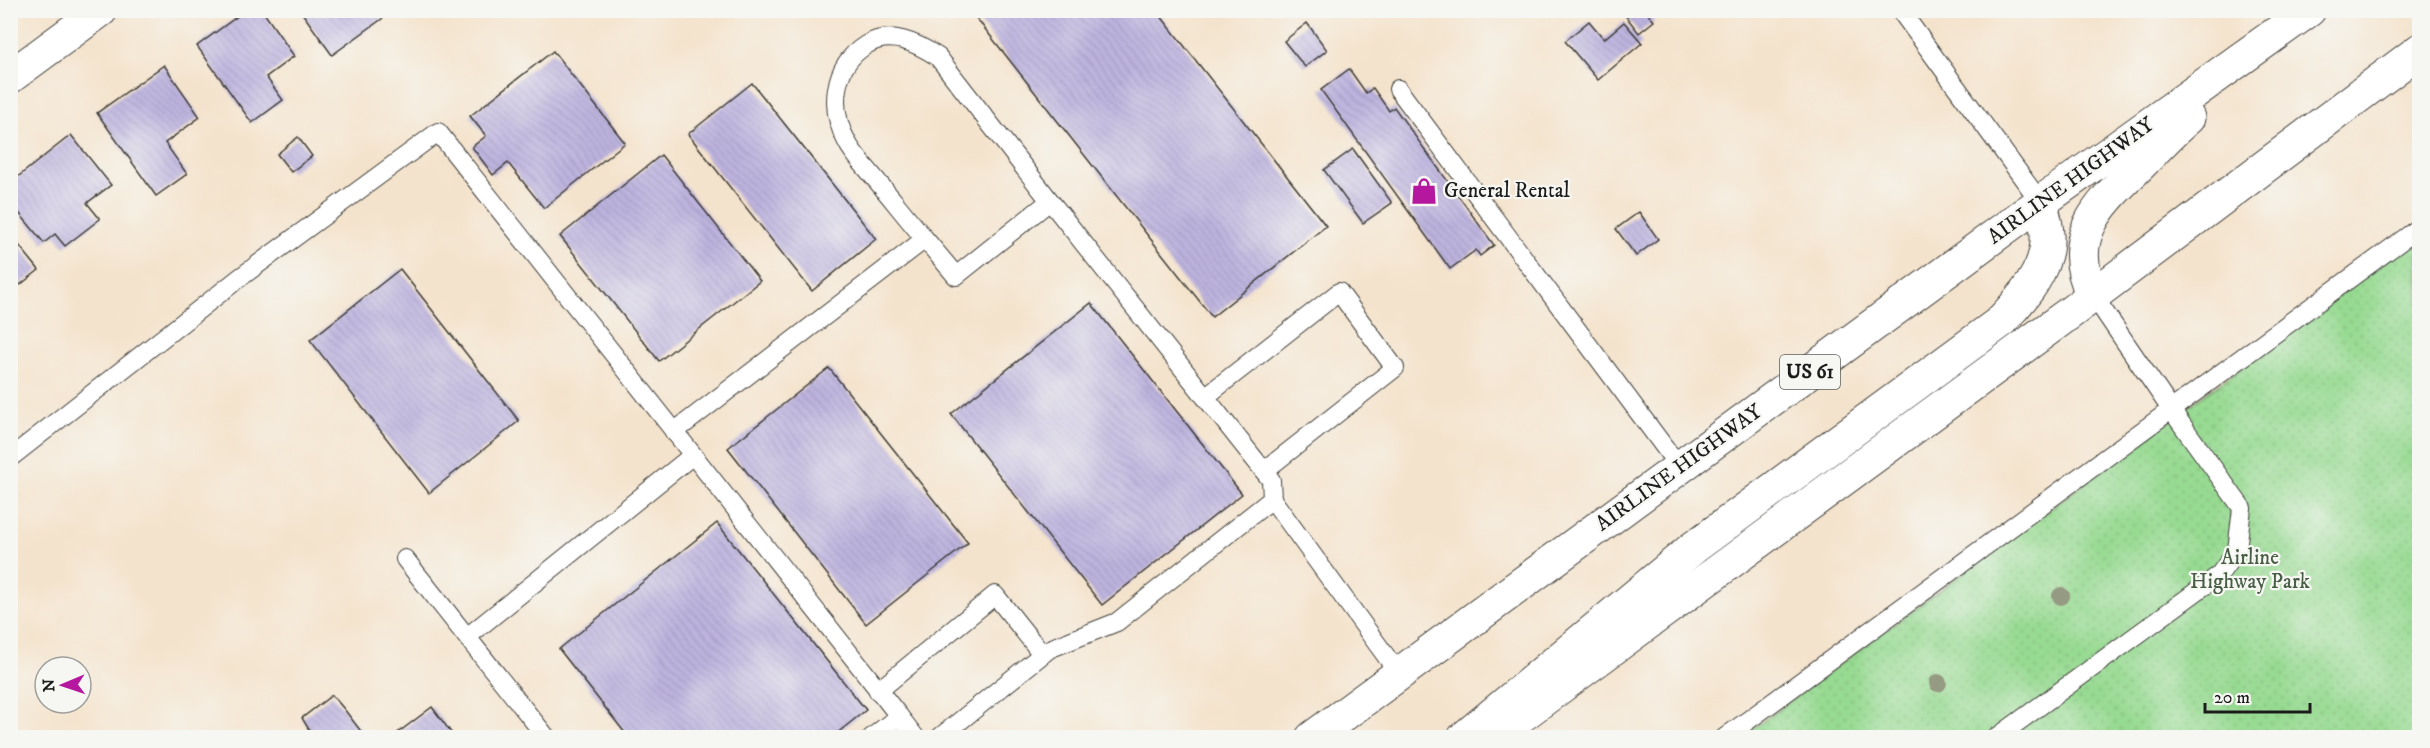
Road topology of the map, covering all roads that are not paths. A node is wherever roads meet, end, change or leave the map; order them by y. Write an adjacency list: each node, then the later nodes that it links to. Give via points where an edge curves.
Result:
1 (101, 10): 6 (main road)
2 (1900, 10): 9 (lane)
3 (2309, 10): 9 (main road, AIRLINE HIGHWAY / US 61)
4 (2316, 10): 12 (main road, via 2181,123 2101,203 2087,229 2080,254)
5 (2420, 50): 12 (main road)
6 (10, 76)
7 (1398, 88): 18 (lane)
8 (1050, 201): 11 (lane, via 956,276); 11 (lane, via 938,57 919,44 899,38 873,41 844,65 838,81 837,119 848,144); 13 (lane)
9 (2041, 203): 18 (main road, AIRLINE HIGHWAY / US 61); 32 (main road, via 2048,236 2041,268 2023,298 1998,323 1693,548)
10 (2420, 227): 14 (lane)
11 (925, 239): 15 (lane)
12 (2092, 295): 14 (lane); 33 (main road)
13 (1205, 397): 19 (lane); 19 (lane, via 1339,292 1395,368)
14 (2170, 408): 34 (lane); 35 (lane, via 2242,508 2237,550 2219,574)
15 (674, 432): 16 (lane); 17 (lane, via 438,132 238,279)
16 (693, 455): 22 (lane); 25 (lane)
17 (10, 458)
18 (1680, 468): 24 (main road, AIRLINE HIGHWAY / US 61)
19 (1264, 471): 20 (lane, via 1271,480)
20 (1272, 499): 23 (lane, via 1117,622); 24 (lane)
21 (405, 559): 22 (lane)
22 (467, 637): 27 (lane)
23 (1042, 654): 25 (lane, via 995,595); 30 (lane)
24 (1399, 674): 31 (main road, AIRLINE HIGHWAY / US 61)
25 (878, 691): 26 (lane)
26 (899, 716): 28 (lane); 29 (lane)
27 (547, 738)
28 (871, 738)
29 (916, 738)
30 (939, 738)
31 (1312, 738)
32 (1464, 738)
33 (1491, 738)
34 (1724, 738)
35 (1996, 738)

